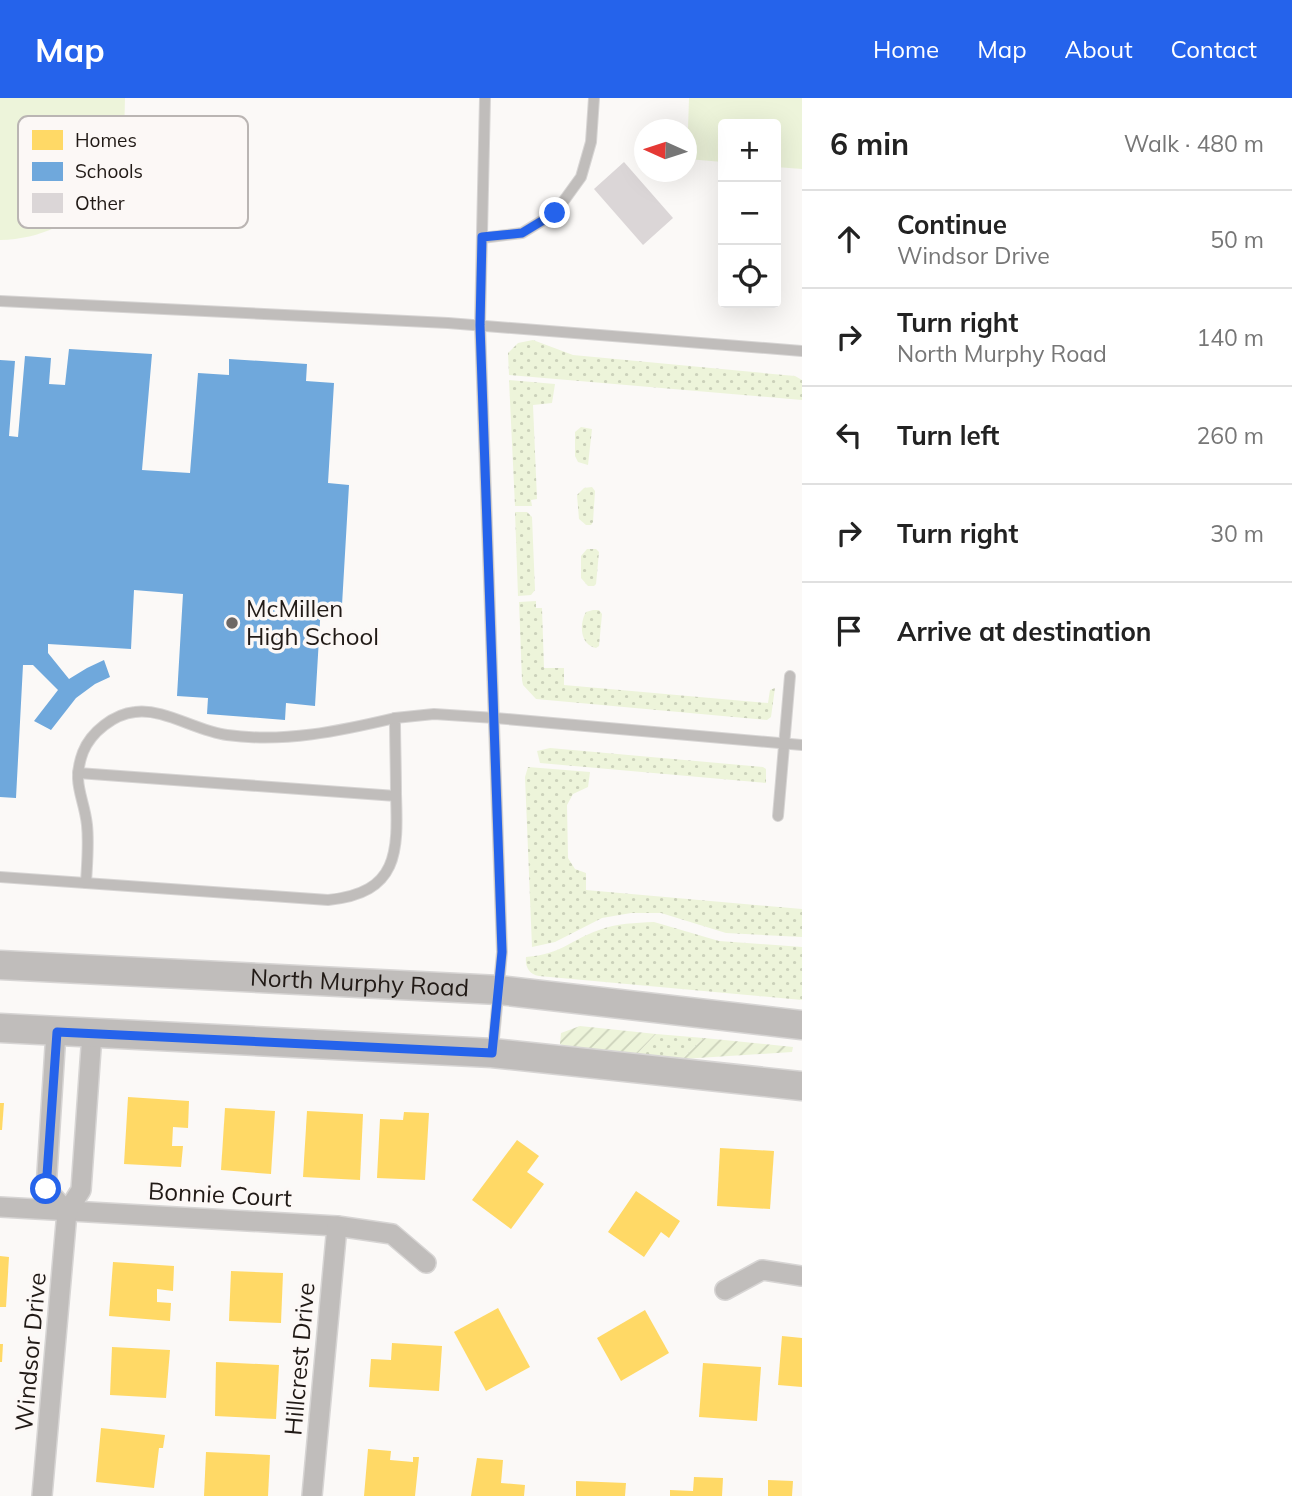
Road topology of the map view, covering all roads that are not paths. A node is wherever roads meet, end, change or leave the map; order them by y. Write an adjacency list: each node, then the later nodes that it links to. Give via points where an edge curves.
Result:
1 (485, 98): 3 (lane)
2 (594, 98): 3 (lane, via 591,142 581,177 555,213 522,233)
3 (482, 237): 5 (lane)
4 (0, 301): 5 (lane)
5 (480, 325): 6 (lane); 9 (lane)
6 (802, 351)
7 (790, 676): 10 (lane)
8 (395, 718): 9 (lane, via 435,714); 12 (lane, via 332,733 228,736 160,713 132,712 95,734 83,752); 13 (lane)
9 (495, 718): 10 (lane); 18 (lane, via 502,952)
10 (784, 744): 11 (lane); 14 (lane)
11 (802, 745)
12 (78, 773): 13 (lane); 16 (lane, via 88,829)
13 (396, 796): 16 (lane, via 396,851 389,867 367,890 341,899)
14 (778, 816)
15 (0, 877): 16 (lane)
16 (86, 883)
17 (0, 965): 18 (main road, North Murphy Road)
18 (499, 990): 19 (main road, North Murphy Road); 23 (lane)
19 (802, 1025)
20 (0, 1028): 21 (main road)
21 (57, 1032): 22 (main road); 26 (street, via 46,1189)
22 (92, 1034): 23 (main road); 26 (street, Windsor Drive, via 81,1191)
23 (492, 1053): 24 (main road)
24 (802, 1086)
25 (0, 1207): 26 (street, Bonnie Court)
26 (67, 1212): 27 (street, Bonnie Court); 31 (street, Windsor Drive)
27 (337, 1226): 28 (street, Bonnie Court, via 392,1234); 32 (street, Hillcrest Drive)
28 (426, 1263)
29 (802, 1276): 30 (street, via 762,1270)
30 (725, 1290)
31 (42, 1496)
32 (312, 1496)

